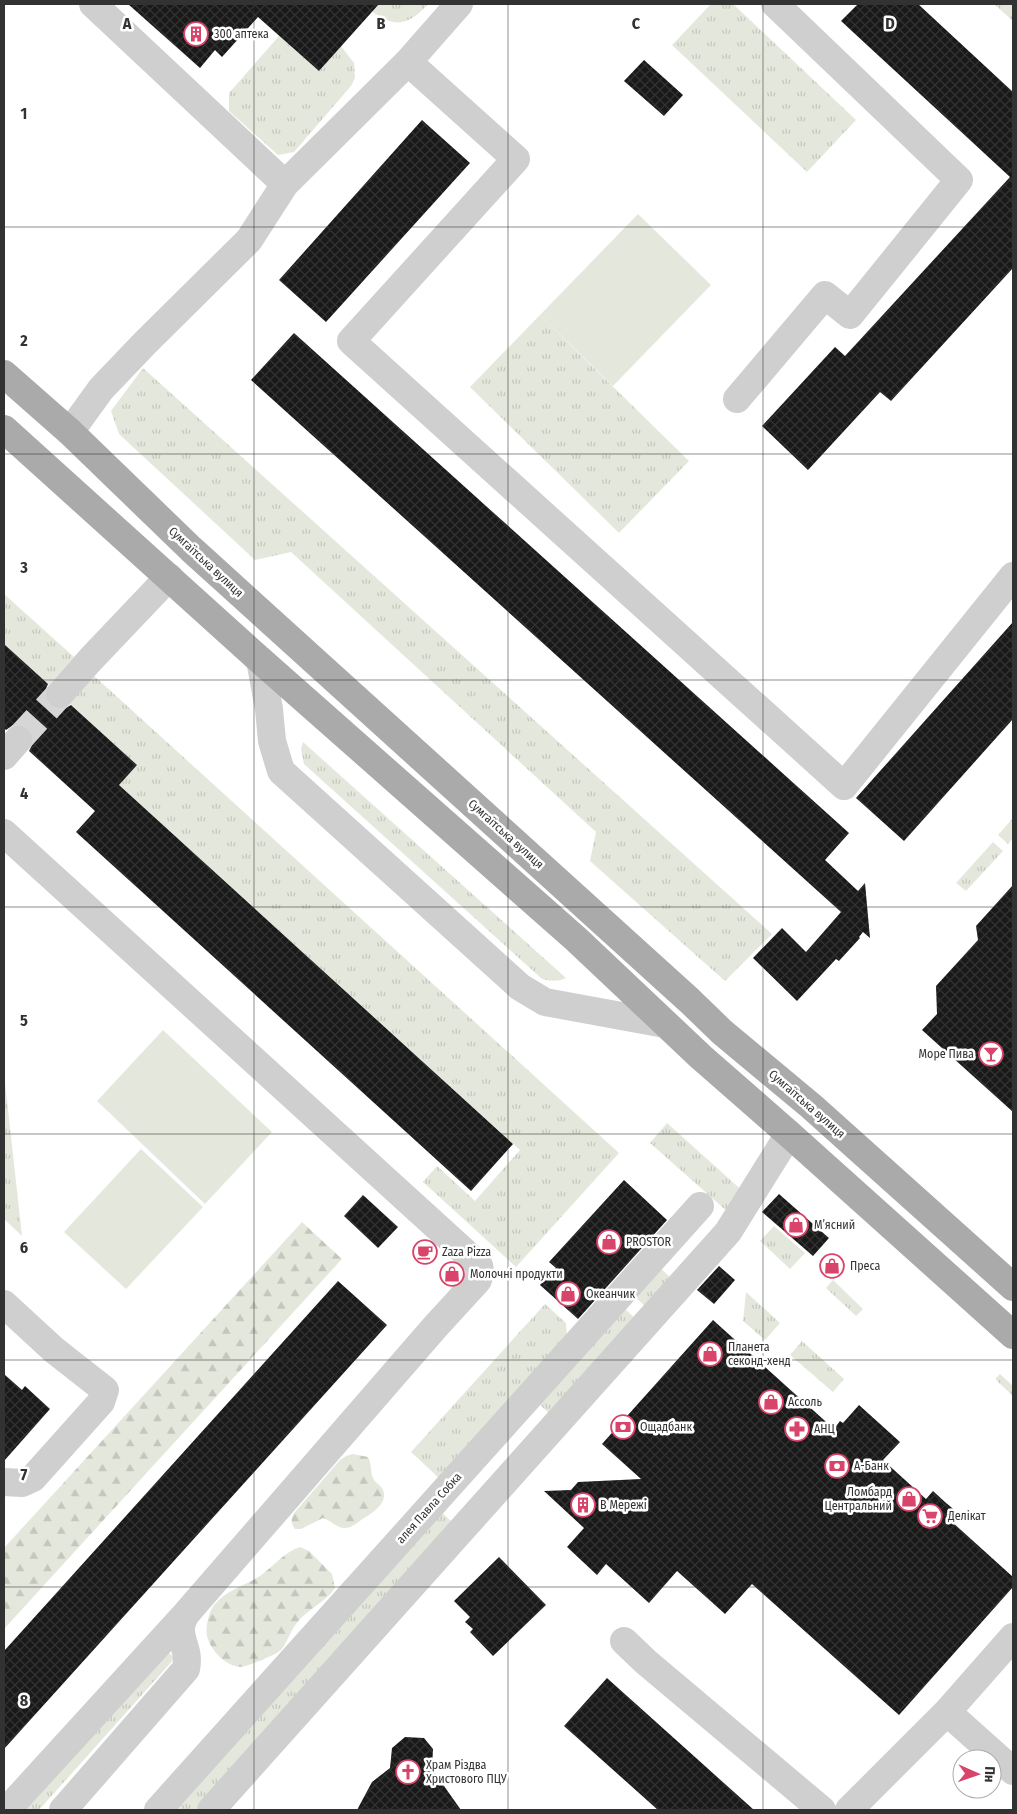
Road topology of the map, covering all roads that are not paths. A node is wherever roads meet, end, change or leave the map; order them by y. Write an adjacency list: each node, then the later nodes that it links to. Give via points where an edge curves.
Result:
1 (93, 4): 5 (street)
2 (459, 4): 4 (street)
3 (775, 4): 7 (street, via 959,180 850,315 825,295)
4 (408, 62): 5 (street); 10 (street, via 516,159 351,341 844,786)
5 (285, 184): 9 (street, via 249,240 101,389)
6 (4, 374): 9 (main road, Сумгаїтська вулиця)
7 (737, 399)
8 (4, 429): 11 (main road)
9 (70, 432): 18 (main road, Сумгаїтська вулиця, via 191,549 722,1032 811,1106)
10 (1013, 576)
11 (169, 577): 12 (main road); 13 (street)
12 (260, 660): 15 (main road, via 576,939); 15 (street, via 272,741 281,771 520,987 545,1002)
13 (60, 694)
14 (4, 833): 22 (street, via 479,1265 478,1280)
15 (665, 1024): 16 (main road)
16 (789, 1134): 20 (main road); 30 (street, via 728,1232)
17 (700, 1206): 29 (street, алея Павла Собка)
18 (1013, 1287)
19 (4, 1304): 21 (street, via 54,1350 105,1390 101,1402 33,1478 22,1483)
20 (1013, 1335)
21 (4, 1482)
22 (185, 1615): 27 (street); 28 (street, via 181,1627 187,1650 186,1669)
23 (1013, 1637): 25 (street)
24 (624, 1641): 31 (street)
25 (947, 1712): 26 (street); 32 (street)
26 (1013, 1771)
27 (7, 1810)
28 (63, 1810)
29 (158, 1810)
30 (211, 1810)
31 (822, 1810)
32 (848, 1810)

